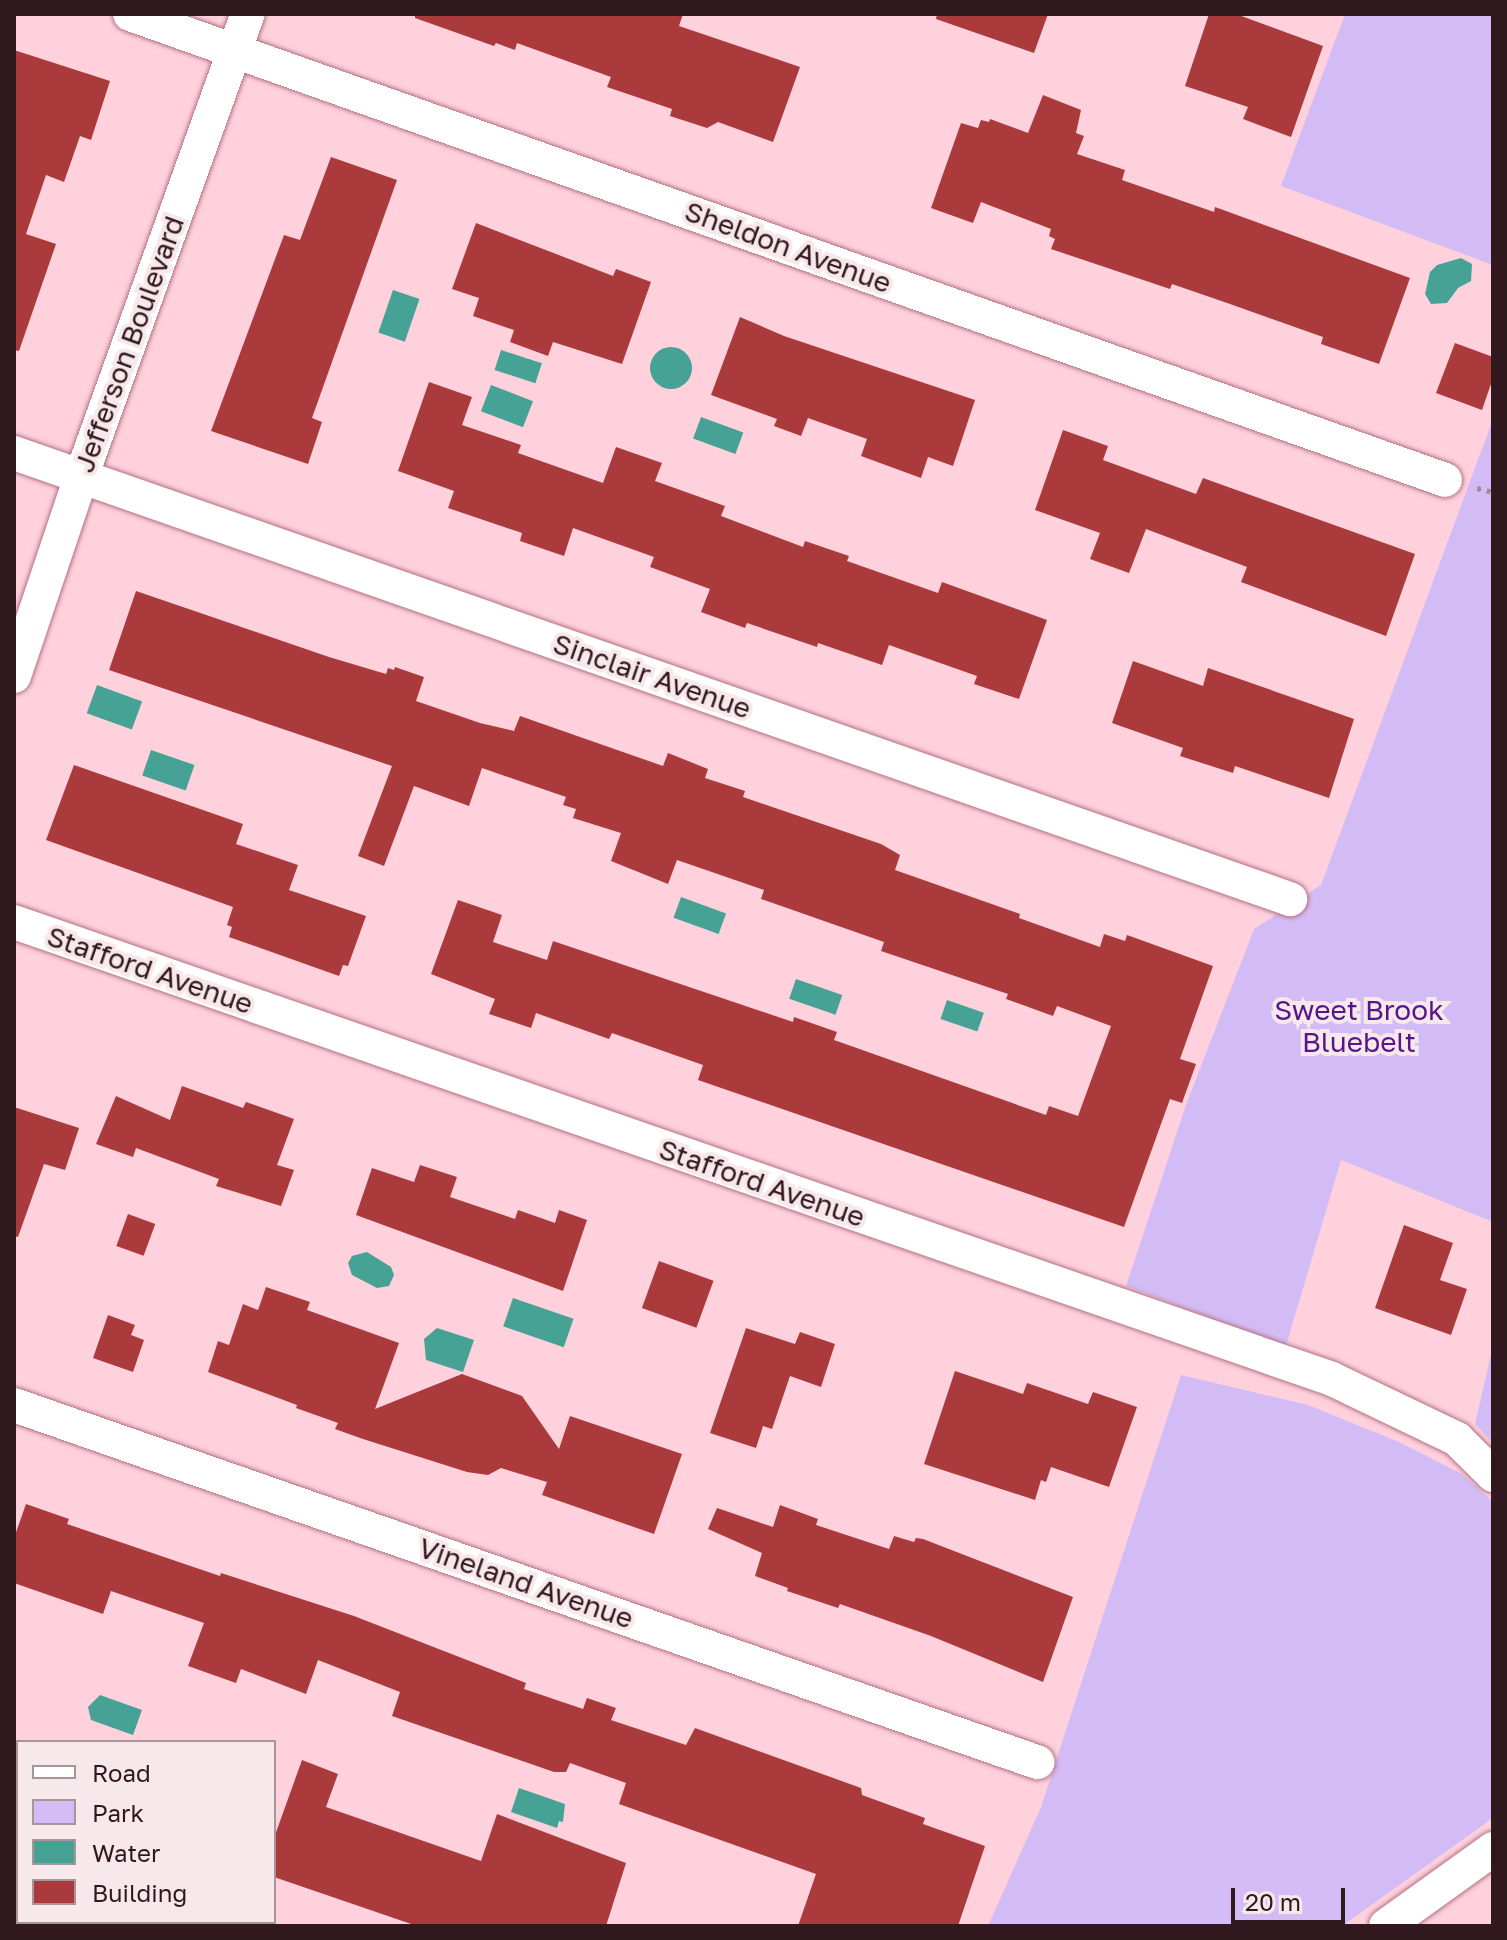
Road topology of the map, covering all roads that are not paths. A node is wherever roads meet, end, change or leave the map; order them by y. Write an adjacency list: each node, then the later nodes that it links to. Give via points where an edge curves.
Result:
1 (130, 14): 3 (street, Sheldon Avenue)
2 (248, 14): 3 (street, Jefferson Boulevard)
3 (235, 51): 5 (street, Jefferson Boulevard); 6 (street, Sheldon Avenue)
4 (14, 453): 5 (street, Sinclair Avenue)
5 (81, 477): 7 (street, Jefferson Boulevard); 8 (street, Sinclair Avenue)
6 (1445, 480)
7 (14, 676)
8 (1290, 899)
9 (14, 922): 11 (street, Stafford Avenue, via 1332,1379 1457,1439)
10 (14, 1405): 12 (street, Vineland Avenue)
11 (1493, 1475)
12 (1037, 1762)
13 (1493, 1849): 14 (street)
14 (1386, 1926)

